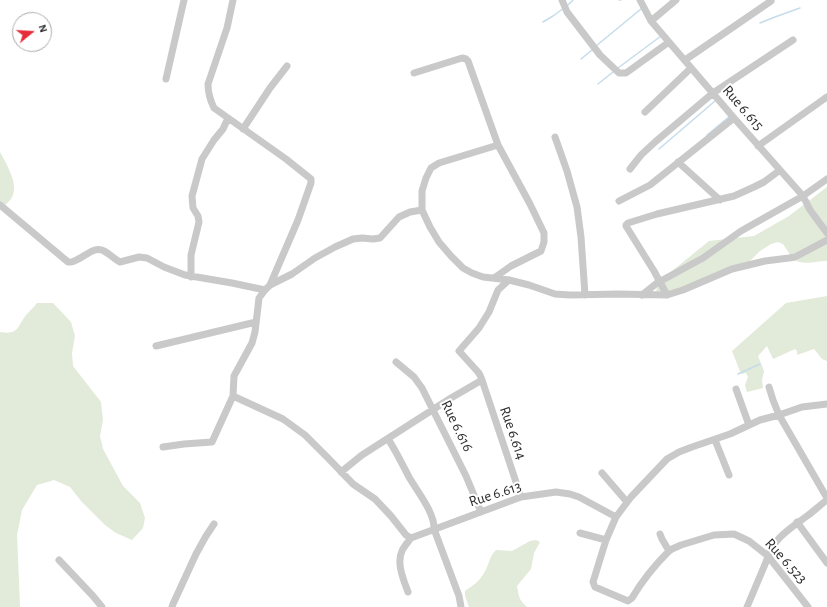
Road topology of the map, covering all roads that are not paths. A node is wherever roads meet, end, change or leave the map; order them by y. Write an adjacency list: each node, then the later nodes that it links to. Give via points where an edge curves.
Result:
1 (184, 0): 14 (street)
2 (233, 0): 18 (street, via 208,84 214,108)
3 (562, 0): 9 (street, via 567,12 600,55 620,73 626,73)
4 (640, 0): 7 (street, Rue 6.615)
5 (676, 0): 7 (street)
6 (771, 1): 10 (street)
7 (651, 21): 9 (street, Rue 6.615)
8 (793, 40): 15 (street)
9 (669, 42): 10 (street, Rue 6.615)
10 (685, 60): 12 (street, Rue 6.615)
11 (287, 66): 20 (street)
12 (692, 68): 15 (street, Rue 6.615); 17 (street)
13 (414, 73): 22 (street, via 462,58 466,59)
14 (166, 79)
15 (713, 93): 19 (street, Rue 6.615); 25 (street, via 655,142)
16 (827, 98): 23 (street)
17 (645, 112)
18 (228, 118): 20 (street); 35 (street, via 202,159 192,196 193,208 200,222 191,255)
19 (734, 118): 23 (street, Rue 6.615); 24 (street)
20 (243, 129): 39 (street, via 312,179 298,220)
21 (554, 137): 40 (street, via 577,207 582,237)
22 (498, 145): 32 (street, via 439,163 431,168 422,191); 36 (street, via 544,233 544,242 541,251)
23 (758, 146): 26 (street, Rue 6.615)
24 (678, 162): 29 (street); 30 (street, via 650,185)
25 (630, 169)
26 (780, 170): 28 (street, Rue 6.615); 29 (street, via 764,182)
27 (827, 179): 28 (street)
28 (803, 196): 33 (street, Rue 6.615); 38 (street)
29 (720, 200): 38 (street, via 656,214 626,225)
30 (619, 201)
31 (0, 205): 35 (street, via 68,262 99,249 120,262 139,257 147,258)
32 (422, 210): 36 (street, via 439,242 463,268 472,274); 39 (street, via 399,217 380,238 344,242)
33 (827, 233)
34 (827, 240): 42 (street, via 795,257 732,268)
35 (191, 276): 39 (street)
36 (494, 278): 37 (street)
37 (509, 280): 40 (street, via 555,294); 46 (street, Rue 6.614, via 498,290 490,312 460,351 478,372)
38 (660, 281): 41 (street); 42 (street)
39 (267, 287): 43 (street, via 259,298)
40 (585, 295): 41 (street)
41 (642, 295): 42 (street)
42 (667, 295)
43 (256, 322): 44 (street); 49 (street, via 252,343 234,376)
44 (156, 346)
45 (396, 362): 51 (street, Rue 6.616, via 414,377)
46 (480, 381): 51 (street); 60 (street, Rue 6.614)
47 (769, 388): 52 (street)
48 (736, 389): 53 (street)
49 (233, 396): 56 (street, via 212,442); 57 (street, via 283,419 305,435)
50 (827, 404): 52 (street, via 802,407)
51 (434, 409): 54 (street); 63 (street, Rue 6.616)
52 (779, 415): 53 (street); 61 (street)
53 (749, 425): 55 (street)
54 (388, 439): 57 (street); 67 (street, via 424,502 434,522)
55 (715, 440): 59 (street); 62 (street, via 679,452 667,459)
56 (163, 447)
57 (341, 472): 70 (street, via 375,499 406,536)
58 (602, 473): 62 (street)
59 (729, 475)
60 (522, 496): 63 (street, Rue 6.613); 64 (street, Rue 6.613, via 556,492 570,494)
61 (827, 499): 65 (street)
62 (627, 502): 64 (street)
63 (480, 512): 67 (street, Rue 6.613)
64 (616, 517): 71 (street)
65 (797, 522): 73 (street, via 775,542); 75 (street)
66 (214, 524): 78 (street, via 196,554)
67 (434, 529): 70 (street, Rue 6.613); 79 (street)
68 (580, 534): 71 (street)
69 (660, 534): 72 (street)
70 (411, 538): 76 (street, via 401,552 400,558 402,576)
71 (606, 540): 72 (street, via 593,584 628,601)
72 (669, 551): 73 (street, Rue 6.523, via 714,535 734,534 749,541)
73 (768, 556): 80 (street); 81 (street, Rue 6.523)
74 (59, 560): 77 (street)
75 (827, 563)
76 (408, 592)
77 (102, 607)
78 (172, 607)
79 (461, 607)
80 (747, 607)
81 (808, 607)

